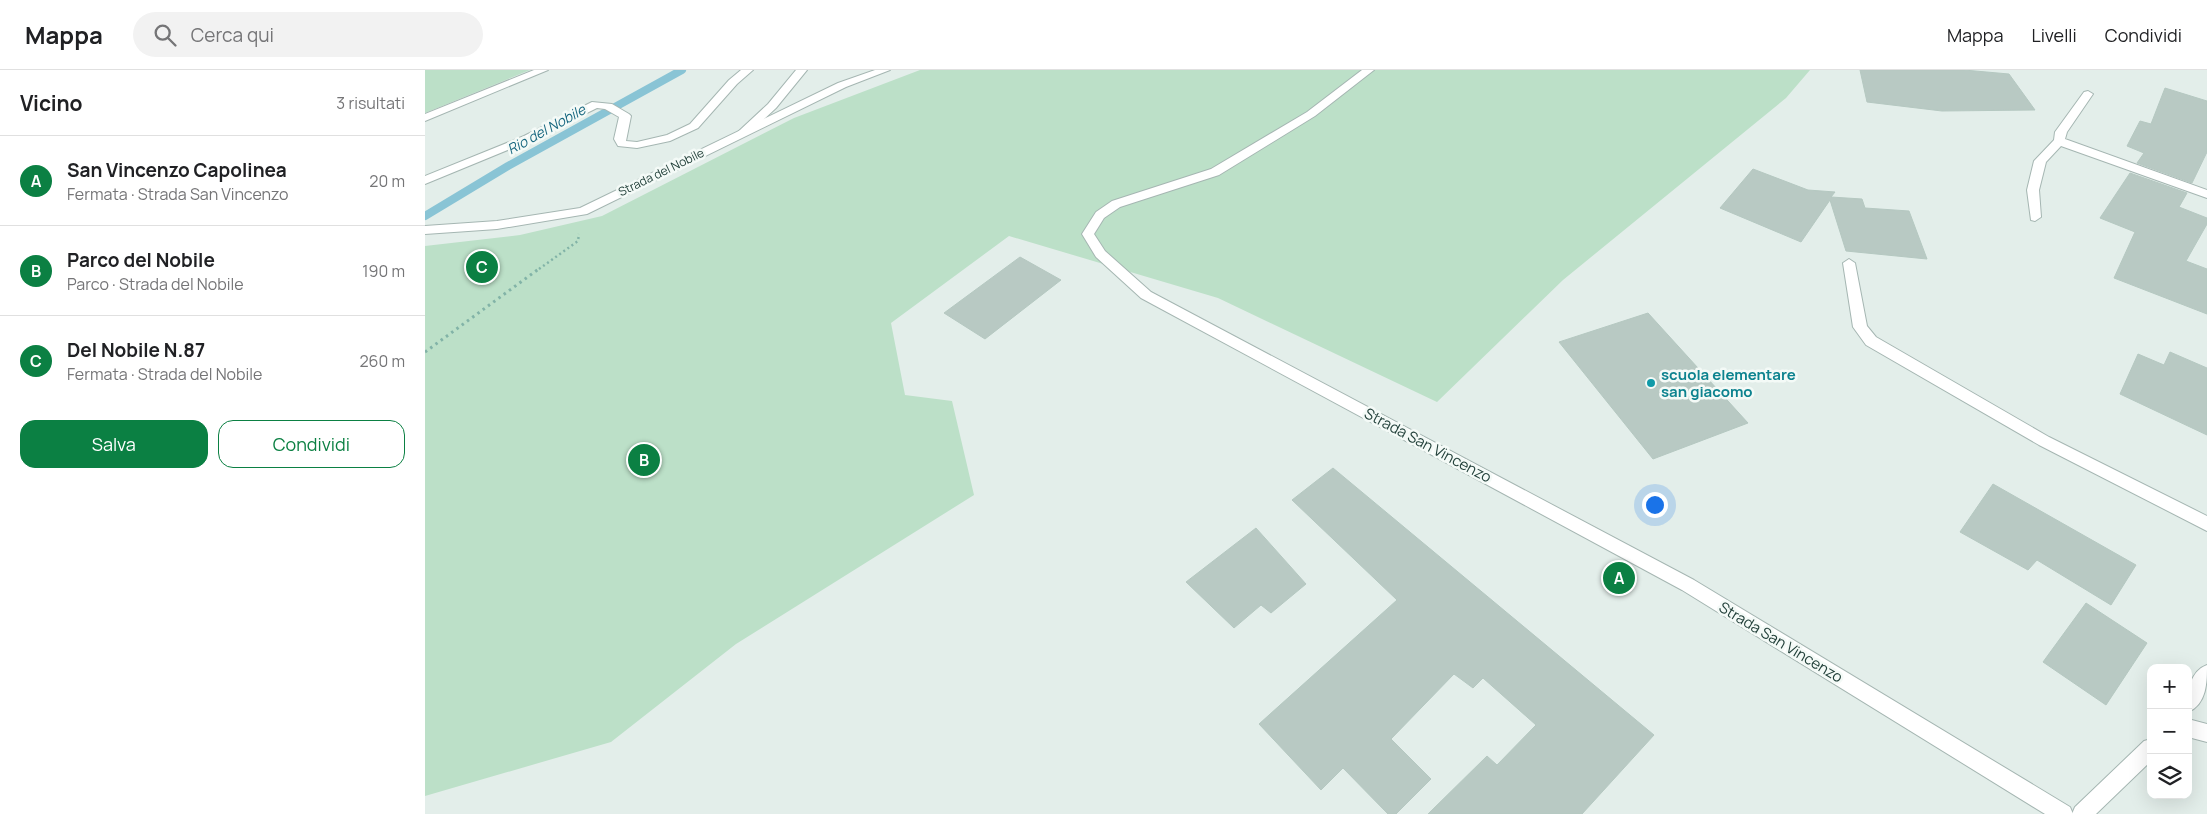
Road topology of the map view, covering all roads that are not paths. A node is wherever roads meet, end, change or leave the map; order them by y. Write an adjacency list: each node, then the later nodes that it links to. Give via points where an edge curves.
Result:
1 (543, 70): 7 (street)
2 (748, 70): 10 (street, via 694,126 670,138 637,145 622,144 620,139 625,116 597,104 528,138)
3 (802, 70): 8 (street, via 772,106)
4 (885, 70): 8 (street, Strada del Nobile, via 842,85)
5 (1369, 70): 21 (street, Strada San Vincenzo, via 1311,114 1215,172 1116,204 1100,215 1089,234 1100,254 1146,295 1688,585)
6 (2088, 94): 9 (street, via 2061,132)
7 (425, 118)
8 (744, 132): 13 (street, Strada del Nobile, via 583,211 497,225)
9 (2059, 141): 11 (street); 12 (street, via 2040,160 2033,190)
10 (425, 180)
11 (2207, 194)
12 (2035, 217)
13 (429, 229)
14 (1849, 263): 15 (street, via 1860,327 1871,341 2044,442)
15 (2207, 524)
16 (2207, 673): 17 (street)
17 (2192, 697)
18 (2192, 729): 19 (street)
19 (2207, 733)
20 (2147, 752): 22 (street)
21 (2063, 814)
22 (2082, 814)

